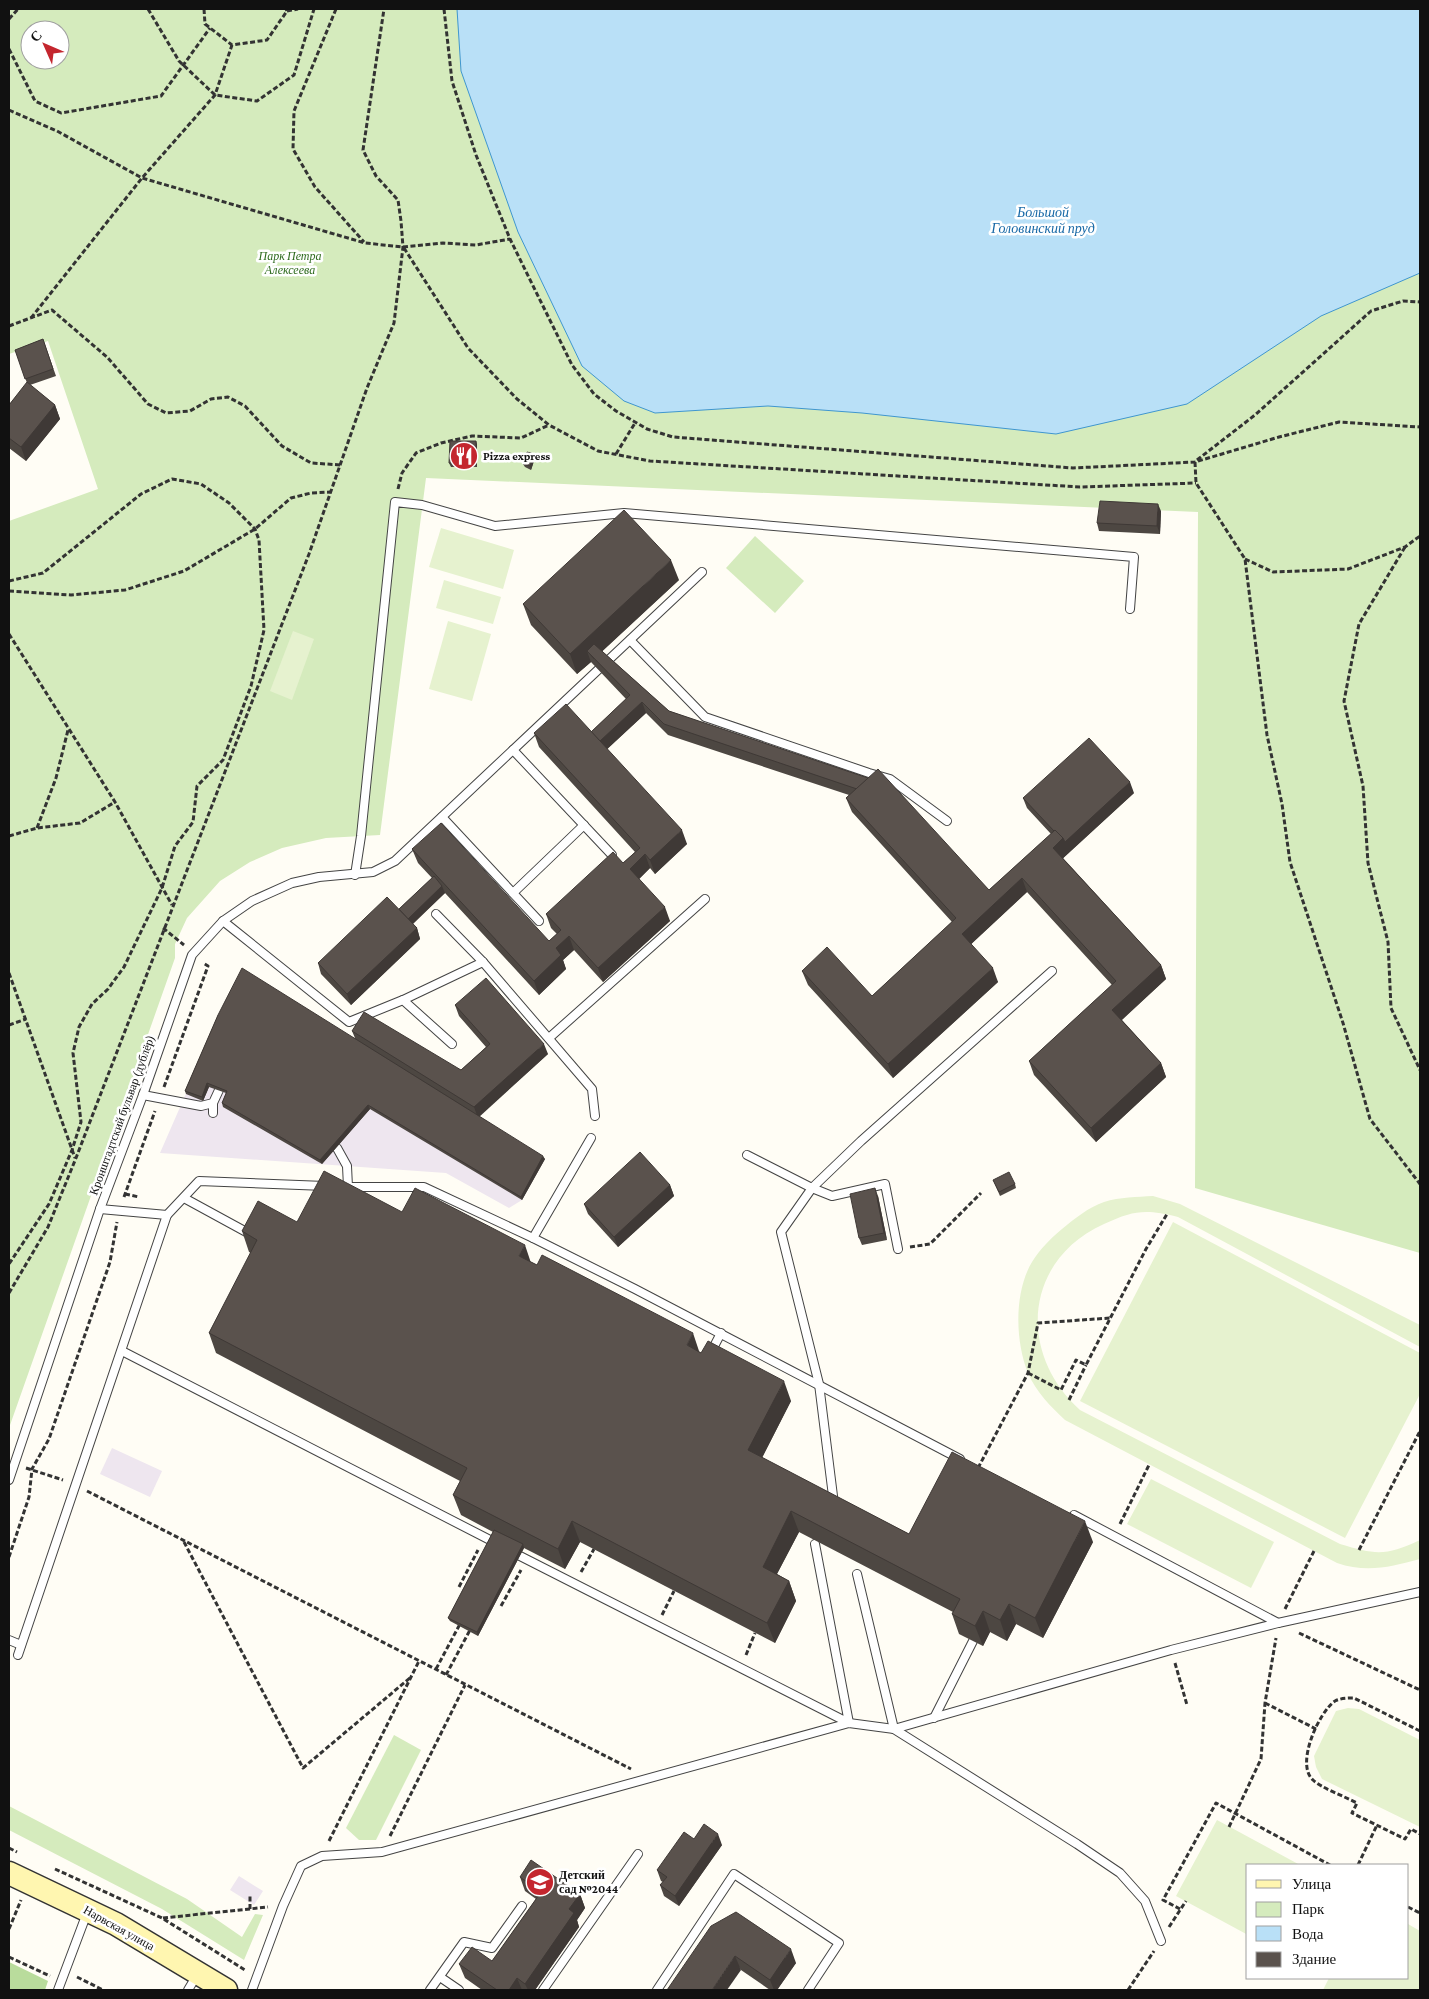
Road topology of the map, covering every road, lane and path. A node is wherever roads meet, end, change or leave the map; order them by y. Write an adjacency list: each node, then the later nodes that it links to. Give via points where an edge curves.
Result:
1 (18, 9): 10 (path)
2 (148, 9): 14 (path)
3 (204, 9): 11 (path, via 205,24)
4 (298, 9): 9 (path)
5 (314, 9): 15 (path, via 294,75 257,101)
6 (336, 9): 19 (path, via 294,111 293,149 315,187)
7 (384, 9): 20 (path, via 363,150 376,176 398,200)
8 (444, 9): 18 (path, via 452,81 476,155)
9 (287, 10): 12 (path, via 267,40)
10 (9, 19)
11 (210, 28): 12 (path); 14 (path)
12 (232, 45): 15 (path)
13 (9, 49): 14 (path, via 36,101 61,113 161,96)
14 (184, 66): 15 (path)
15 (215, 95): 17 (path)
16 (9, 110): 17 (path, via 57,130)
17 (142, 178): 19 (path); 22 (path)
18 (510, 239): 20 (path, via 476,245 443,243); 24 (path, via 572,365 594,394)
19 (364, 243): 20 (path)
20 (403, 248): 25 (path, via 468,348 516,399); 29 (path, via 394,323 367,388)
21 (1420, 302): 28 (path, via 1403,300 1370,311 1255,415)
22 (31, 318): 23 (path); 29 (path, via 52,310 108,356 148,404 166,413 190,411 211,399 228,397 245,406 282,446 311,463)
23 (9, 326)
24 (635, 422): 27 (path); 28 (path, via 673,437 1073,468)
25 (549, 425): 27 (path, via 598,451); 32 (path, via 521,438 472,436 416,453 402,473)
26 (1420, 427): 28 (path, via 1339,422)
27 (616, 454): 30 (path, via 650,461 1080,487)
28 (1195, 462): 30 (path)
29 (341, 465): 31 (path)
30 (1196, 483): 36 (path)
31 (331, 492): 33 (path, via 291,498); 56 (path)
32 (395, 502): 40 (lane, via 422,505 495,526 624,514 1134,556); 52 (lane)
33 (255, 528): 38 (path, via 201,484 172,479 141,494 43,573); 39 (path, via 184,571 125,590 71,595); 53 (path, via 259,540 264,630 251,686 223,760 196,786 193,822 175,846)
34 (1420, 536): 35 (path)
35 (1405, 548): 36 (path, via 1348,569 1273,572); 70 (path, via 1359,624 1344,701 1363,786 1368,863 1388,942 1391,1008)
36 (1245, 559): 82 (path, via 1267,735 1290,862 1370,1119)
37 (702, 572): 42 (lane, Кронштадтский бульвар (дублёр))
38 (9, 581)
39 (9, 591)
40 (1130, 609)
41 (9, 634): 43 (path)
42 (630, 640): 44 (lane, Кронштадтский бульвар (дублёр)); 47 (lane, via 705,717 890,779)
43 (68, 730): 45 (path); 49 (path, via 56,778)
44 (513, 750): 46 (lane, Кронштадтский бульвар (дублёр)); 48 (lane)
45 (115, 802): 49 (path, via 80,824); 53 (path)
46 (442, 817): 52 (lane, Кронштадтский бульвар (дублёр), via 395,861 373,872); 54 (lane)
47 (947, 821)
48 (584, 825): 51 (lane); 54 (lane)
49 (37, 828): 50 (path)
50 (9, 836)
51 (612, 855)
52 (355, 875): 58 (lane, Кронштадтский бульвар (дублёр), via 319,877 292,883 252,901)
53 (162, 888): 56 (path); 79 (path, via 124,967 92,1004 80,1027 73,1053 81,1122)
54 (513, 892): 59 (lane)
55 (705, 899): 68 (lane)
56 (172, 906): 60 (path)
57 (436, 914): 62 (lane)
58 (223, 921): 61 (lane, Кронштадтский бульвар (дублёр)); 65 (lane, via 349,1022)
59 (539, 921)
60 (163, 928): 61 (path); 81 (path)
61 (192, 955): 72 (lane, Кронштадтский бульвар (дублёр)); 73 (path, via 208,966)
62 (483, 962): 65 (lane); 68 (lane)
63 (1052, 971): 84 (lane)
64 (9, 973): 66 (path)
65 (402, 1000): 69 (lane)
66 (26, 1020): 67 (path); 79 (path)
67 (9, 1025)
68 (549, 1038): 76 (lane, via 592,1089)
69 (452, 1044)
70 (1420, 1070)
71 (219, 1090): 74 (lane)
72 (143, 1096): 73 (lane); 87 (lane, Кронштадтский бульвар (дублёр))
73 (160, 1099): 74 (lane, via 201,1106); 88 (path)
74 (213, 1103): 75 (lane)
75 (213, 1113)
76 (595, 1116)
77 (591, 1138): 92 (lane)
78 (337, 1148): 83 (lane, via 347,1166)
79 (72, 1150): 81 (path); 94 (path, via 49,1204)
80 (748, 1155): 84 (lane)
81 (76, 1158): 95 (path, via 48,1227)
82 (1420, 1184)
83 (348, 1187): 86 (lane, via 200,1181); 92 (lane, via 422,1191)
84 (812, 1188): 93 (lane, via 832,1196 886,1184); 102 (lane, via 780,1232)
85 (981, 1193): 93 (path, via 930,1244)
86 (184, 1198): 90 (lane); 91 (lane)
87 (100, 1209): 88 (lane); 110 (lane, Кронштадтский бульвар (дублёр))
88 (119, 1210): 90 (lane); 121 (path, via 110,1262 49,1439 32,1469 29,1497)
89 (1167, 1214): 96 (path)
90 (167, 1215): 98 (lane)
91 (254, 1236)
92 (533, 1238): 97 (lane, via 550,1251)
93 (898, 1249)
94 (9, 1264)
95 (9, 1293)
96 (1110, 1318): 100 (path); 101 (path, via 1038,1323)
97 (720, 1333): 99 (lane); 102 (lane)
98 (122, 1351): 111 (lane); 115 (lane)
99 (708, 1360)
100 (1086, 1365): 101 (path, via 1076,1360 1061,1390); 103 (path)
101 (1028, 1373): 108 (path)
102 (819, 1384): 105 (lane); 112 (lane)
103 (1069, 1400)
104 (1420, 1431): 119 (path)
105 (956, 1457): 106 (lane); 108 (lane)
106 (952, 1465)
107 (1149, 1465): 114 (path)
108 (978, 1468)
109 (46, 1474): 111 (path)
110 (9, 1480)
111 (76, 1485): 116 (path); 136 (lane)
112 (834, 1510)
113 (1064, 1510): 114 (lane)
114 (1115, 1536): 131 (lane)
115 (488, 1539): 125 (path)
116 (184, 1541): 140 (path); 143 (path, via 303,1768)
117 (815, 1544): 149 (lane)
118 (594, 1549): 124 (path)
119 (1359, 1550)
120 (1314, 1551): 131 (path)
121 (9, 1557)
122 (523, 1557): 124 (lane); 128 (path)
123 (857, 1574): 150 (lane)
124 (575, 1584): 132 (lane)
125 (459, 1587)
126 (674, 1591): 132 (path)
127 (1420, 1592): 131 (lane)
128 (501, 1606)
129 (463, 1618): 141 (path)
130 (473, 1623): 142 (path)
131 (1278, 1623): 138 (lane); 145 (path); 146 (path)
132 (657, 1625): 149 (lane)
133 (755, 1633): 137 (path)
134 (9, 1640): 136 (lane)
135 (974, 1642): 148 (lane)
136 (21, 1645): 139 (lane)
137 (748, 1650)
138 (1171, 1650): 147 (path); 148 (lane)
139 (18, 1655)
140 (419, 1661): 141 (path); 143 (path)
141 (436, 1669): 142 (path)
142 (446, 1675): 144 (path)
143 (411, 1677): 160 (path)
144 (465, 1685): 153 (path); 158 (path)
145 (1420, 1690)
146 (1265, 1704): 151 (path); 154 (path, via 1261,1759)
147 (1187, 1705)
148 (934, 1718): 150 (lane)
149 (849, 1723): 150 (lane); 153 (lane)
150 (894, 1729): 175 (lane, via 1120,1873 1145,1901)
151 (1316, 1730): 152 (path, via 1328,1708 1336,1701 1354,1698); 155 (path, via 1307,1749 1306,1760 1312,1780 1357,1803 1352,1813)
152 (1420, 1731)
153 (650, 1779): 158 (lane)
154 (1235, 1814): 156 (path); 161 (path); 171 (path, via 1216,1803 1163,1900)
155 (1377, 1825): 157 (path, via 1405,1839 1411,1829); 162 (path)
156 (1229, 1826)
157 (1420, 1834)
158 (382, 1852): 160 (lane)
159 (638, 1854): 186 (lane)
160 (322, 1856): 166 (lane, via 301,1866)
161 (1328, 1864)
162 (1358, 1864)
163 (9, 1873): 170 (street, Нарвская улица)
164 (250, 1894): 169 (path)
165 (22, 1897): 174 (path)
166 (283, 1906): 169 (path); 183 (lane)
167 (522, 1906): 177 (lane, via 492,1948 464,1942)
168 (1409, 1907): 172 (path)
169 (250, 1909): 173 (path)
170 (88, 1910): 178 (lane); 179 (street, Нарвская улица)
171 (1180, 1910)
172 (1420, 1913)
173 (162, 1918)
174 (9, 1929)
175 (1161, 1941)
176 (9, 1957): 178 (path)
177 (440, 1977): 184 (lane); 185 (lane)
178 (62, 1981): 180 (lane); 181 (path, via 76,1976)
179 (193, 1982): 182 (street, Нарвская улица)
180 (58, 1990)
181 (103, 1990)
182 (226, 1990)
183 (252, 1990)
184 (430, 1990)
185 (458, 1990)
186 (543, 1990)
187 (657, 1990): 188 (lane, via 734,1874 839,1943)
188 (808, 1990)

